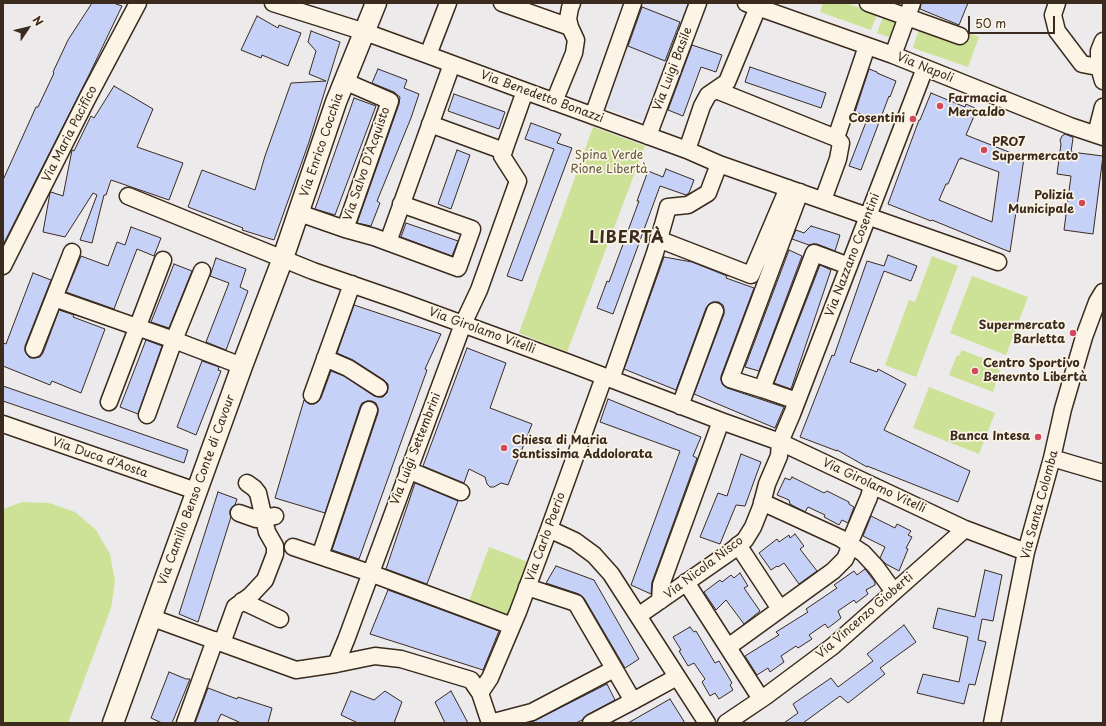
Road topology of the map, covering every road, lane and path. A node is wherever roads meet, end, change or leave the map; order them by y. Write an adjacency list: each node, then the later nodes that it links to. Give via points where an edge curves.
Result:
1 (138, 3): 49 (street, Via Maria Pacifico)
2 (273, 3): 14 (street)
3 (376, 3): 14 (main road, Via Enrico Cocchia)
4 (448, 3): 18 (street)
5 (502, 3): 13 (street)
6 (572, 3): 13 (street, via 568,19)
7 (633, 3): 28 (street)
8 (698, 3): 31 (street, Via Luigi Basile)
9 (868, 3): 12 (street)
10 (1057, 3): 22 (street, via 1053,15 1057,31 1082,64)
11 (752, 5): 17 (street, Via Napoli); 24 (street, via 727,82)
12 (910, 10): 15 (street); 19 (street)
13 (570, 27): 26 (street, via 576,40 574,53)
14 (365, 32): 18 (street, Via Benedetto Bonazzi); 23 (main road, Via Enrico Cocchia)
15 (960, 36)
16 (1103, 41): 22 (street, via 1099,52)
17 (867, 46): 19 (street, Via Napoli); 32 (street)
18 (428, 55): 20 (street, Via Benedetto Bonazzi)
19 (893, 55): 21 (street, Via Napoli)
20 (452, 64): 25 (street, Via Benedetto Bonazzi); 29 (street)
21 (925, 68): 30 (street, Via Napoli, via 1070,126); 41 (street, Via Nazzano Cosentini)
22 (1102, 70)
23 (344, 81): 40 (main road, Via Enrico Cocchia); 42 (street, Via Salvo D'Acquisto, via 390,101)
24 (716, 90): 32 (street); 33 (street, via 708,95 702,106)
25 (525, 92): 26 (street, Via Benedetto Bonazzi); 34 (street)
26 (554, 102): 28 (street, Via Benedetto Bonazzi)
27 (1103, 107): 30 (street)
28 (593, 116): 31 (street, Via Benedetto Bonazzi)
29 (430, 124): 34 (street); 39 (street)
30 (1099, 135)
31 (648, 136): 33 (street, Via Benedetto Bonazzi)
32 (836, 138): 38 (street, via 841,144 838,159)
33 (687, 150): 35 (street, Via Benedetto Bonazzi)
34 (504, 151): 56 (street, Via Luigi Settembrini, via 502,156 518,181 479,290)
35 (719, 164): 36 (street, Via Benedetto Bonazzi); 44 (street, via 708,193 688,205 668,207)
36 (794, 190): 38 (street, Via Benedetto Bonazzi); 44 (street, via 751,275); 64 (street, via 730,378)
37 (128, 196): 46 (street, Via Girolamo Vitelli)
38 (823, 200): 41 (street, Via Benedetto Bonazzi)
39 (401, 204): 43 (street); 43 (street, via 472,229 458,268)
40 (299, 213): 42 (street, Via Salvo D'Acquisto); 46 (main road, Via Enrico Cocchia)
41 (867, 217): 48 (street, Via Benedetto Bonazzi); 50 (street, Via Nazzano Cosentini)
42 (344, 229): 43 (street)
43 (388, 242)
44 (657, 246): 62 (street)
45 (72, 252): 54 (street)
46 (283, 258): 52 (street, Via Girolamo Vitelli); 61 (main road, Via Camillo Benso Conte di Cavour)
47 (163, 260): 57 (street)
48 (998, 262)
49 (3, 266)
50 (849, 266): 64 (street, via 814,253); 66 (street, Via Nazzano Cosentini)
51 (202, 271): 58 (street)
52 (352, 284): 56 (street, Via Girolamo Vitelli); 60 (street)
53 (1103, 292): 74 (street, Via Santa Colomba, via 1084,337)
54 (54, 298): 57 (street); 59 (street)
55 (715, 311): 68 (street)
56 (463, 324): 62 (street, Via Girolamo Vitelli); 75 (street, Via Luigi Settembrini)
57 (138, 327): 58 (street); 67 (street)
58 (174, 340): 61 (street); 70 (street)
59 (34, 348)
60 (325, 358): 63 (street, via 348,368); 65 (street)
61 (242, 366): 79 (main road, Via Camillo Benso Conte di Cavour)
62 (607, 378): 68 (street, Via Girolamo Vitelli); 84 (street, Via Carlo Poerio)
63 (379, 388)
64 (762, 389): 66 (street)
65 (312, 395)
66 (797, 401): 73 (street, Via Nazzano Cosentini)
67 (109, 402)
68 (680, 406): 71 (street, Via Girolamo Vitelli)
69 (369, 410): 90 (street)
70 (147, 415)
71 (721, 422): 73 (street, Via Girolamo Vitelli); 96 (street, via 661,585)
72 (3, 424): 79 (street, Via Duca d'Aosta)
73 (780, 442): 78 (street, Via Girolamo Vitelli); 81 (street, Via Nicola Nisco, via 780,456)
74 (1052, 458): 76 (street); 89 (street, Via Santa Colomba)
75 (408, 470): 80 (street); 91 (street, Via Luigi Settembrini)
76 (1103, 473)
77 (247, 483): 83 (street, via 258,493)
78 (872, 486): 85 (street, Via Girolamo Vitelli); 86 (street)
79 (196, 491): 99 (main road, Via Camillo Benso Conte di Cavour)
80 (461, 492)
81 (762, 502): 86 (street); 87 (street, Via Nicola Nisco, via 753,526 745,540)
82 (239, 513): 83 (street, via 256,519)
83 (269, 517): 95 (street, via 267,532 275,546 274,554 265,580)
84 (549, 529): 93 (street, Via Carlo Poerio); 98 (street, via 575,541 594,555 611,574)
85 (965, 529): 89 (street, Via Girolamo Vitelli); 94 (street, Via Vincenzo Gioberti)
86 (849, 544): 94 (street, via 863,553); 97 (street, via 845,559 833,571)
87 (738, 545): 92 (street, Via Nicola Nisco); 97 (street)
88 (293, 547): 90 (street)
89 (1026, 552): 116 (street, Via Santa Colomba)
90 (320, 556): 91 (street)
91 (370, 573): 101 (street); 104 (street, Via Luigi Settembrini)
92 (686, 582): 96 (street, Via Nicola Nisco); 103 (street)
93 (527, 587): 101 (street, Via Carlo Poerio); 105 (street, via 576,603)
94 (894, 592): 108 (street, Via Vincenzo Gioberti, via 832,646)
95 (242, 601): 100 (street); 102 (street, via 235,606)
96 (660, 601): 98 (street, Via Nicola Nisco)
97 (780, 609): 103 (street)
98 (638, 616): 106 (street)
99 (150, 617): 102 (street); 110 (main road, Via Camillo Benso Conte di Cavour)
100 (280, 619)
101 (512, 626): 107 (street, Via Carlo Poerio, via 490,678)
102 (218, 642): 104 (street, via 296,670); 111 (street)
103 (728, 647): 108 (street)
104 (336, 664): 107 (street, via 375,656 401,659 471,680)
105 (614, 669): 109 (street); 112 (street, via 532,712)
106 (677, 677): 109 (street); 114 (street)
107 (480, 693): 112 (street)
108 (761, 699): 115 (street, Via Vincenzo Gioberti)
109 (633, 701): 113 (street)
110 (113, 723)
111 (185, 723)
112 (490, 723)
113 (591, 723)
114 (707, 723)
115 (726, 723)
116 (992, 723)

